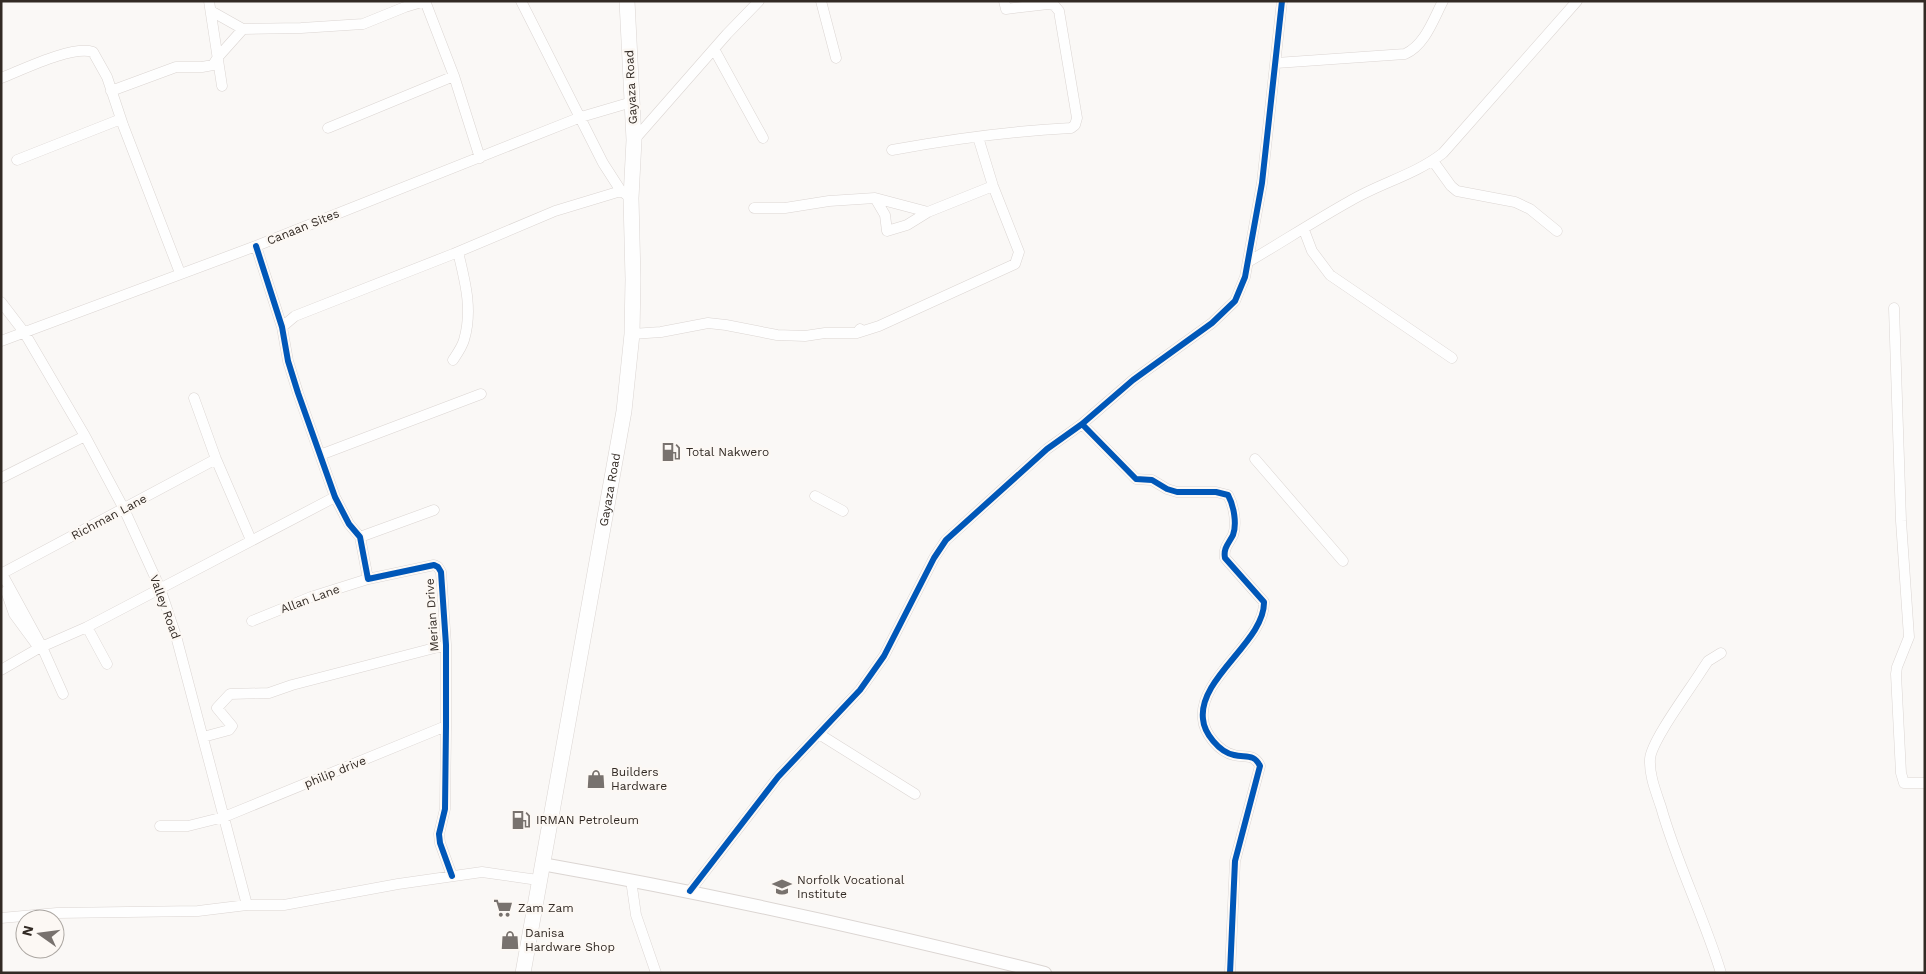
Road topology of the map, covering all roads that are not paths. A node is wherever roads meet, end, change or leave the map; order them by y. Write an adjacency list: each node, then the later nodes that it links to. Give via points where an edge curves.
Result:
1 (425, 1): 11 (street, via 363,24); 16 (street)
2 (521, 1): 21 (street)
3 (627, 1): 20 (main road, Gayaza Road)
4 (759, 1): 12 (street)
5 (821, 1): 14 (street)
6 (1004, 1): 24 (street, via 1006,9 1048,4 1059,11 1077,118 1071,128)
7 (1282, 1): 15 (street)
8 (1443, 1): 15 (street, via 1419,44 1405,54)
9 (1577, 1): 30 (street)
10 (210, 6): 11 (street); 13 (street)
11 (243, 29): 13 (street)
12 (714, 50): 25 (street); 26 (street)
13 (218, 57): 18 (street); 19 (street, via 213,65 176,67)
14 (836, 58)
15 (1276, 62): 40 (street, via 1262,183)
16 (454, 76): 23 (street); 28 (street)
17 (1, 78): 19 (street, via 51,58 86,49 93,52)
18 (222, 86)
19 (111, 91): 22 (street)
20 (632, 102): 21 (street, Canaan Sites); 26 (main road, Gayaza Road)
21 (580, 117): 28 (street, Canaan Sites); 32 (street, via 603,163)
22 (121, 119): 29 (street); 41 (street)
23 (328, 128)
24 (978, 137): 27 (street); 31 (street)
25 (763, 138)
26 (634, 140): 32 (main road, Gayaza Road)
27 (892, 150)
28 (480, 158): 38 (street, Canaan Sites)
29 (17, 160)
30 (1433, 161): 36 (street, via 1352,200); 37 (street, via 1457,191 1514,202 1530,209)
31 (993, 186): 35 (street); 46 (street, via 1019,252 1015,264 879,326 805,336 777,335 708,323)
32 (626, 195): 39 (street, via 555,211); 46 (main road, Gayaza Road, via 633,279)
33 (875, 198): 34 (street, via 785,208); 35 (street); 35 (street, via 885,215 887,231 907,225)
34 (754, 208)
35 (928, 212)
36 (1304, 230): 40 (street); 48 (street, via 1312,251 1330,274)
37 (1557, 231)
38 (256, 246): 41 (street, Canaan Sites); 44 (street)
39 (458, 252): 44 (street, via 295,316); 49 (street, via 470,312 464,341)
40 (1248, 262): 52 (street, via 1241,290 1227,310 1133,380)
41 (180, 273): 45 (street, Canaan Sites)
42 (1, 302): 45 (street, Valley Road)
43 (1894, 308): 80 (street, via 1909,637 1896,674 1900,774 1904,783)
44 (282, 327): 54 (street, via 288,362)
45 (24, 332): 47 (street, Canaan Sites); 53 (street, Valley Road)
46 (632, 334): 84 (main road, Gayaza Road, via 624,411)
47 (1, 341)
48 (1452, 358)
49 (453, 360)
50 (481, 394): 54 (street)
51 (194, 398): 55 (street)
52 (1082, 424): 78 (street, via 1034,460 946,540 878,664 860,690); 94 (street, via 1136,479 1152,480 1176,492 1216,492 1228,496 1234,512 1234,530 1224,550 1225,558 1264,602 1264,612 1258,625 1209,693 1203,710 1204,724 1217,744 1232,755 1251,757 1260,766 1234,861)
53 (85, 436): 57 (street); 60 (street, Valley Road)
54 (320, 455): 59 (street)
55 (216, 459): 60 (street, Richman Lane); 64 (street)
56 (1255, 459): 65 (street)
57 (1, 478)
58 (815, 496): 62 (street)
59 (335, 497): 63 (street); 64 (street)
60 (124, 509): 66 (street, Richman Lane); 68 (street, Valley Road)
61 (434, 510): 63 (street)
62 (843, 511)
63 (360, 537): 67 (street)
64 (251, 540): 68 (street)
65 (1343, 561)
66 (1, 574): 72 (street)
67 (368, 579): 69 (street, Allan Lane); 71 (street, Merian Drive, via 434,565 438,567)
68 (160, 588): 70 (street); 79 (street, Valley Road)
69 (252, 621)
70 (87, 627): 72 (street); 74 (street)
71 (446, 645): 77 (street, Merian Drive); 79 (street, via 269,693 230,694 218,708 232,726 229,730)
72 (41, 647): 75 (street); 76 (street)
73 (1721, 653): 95 (street, via 1708,661 1656,743 1650,758 1652,778 1670,841)
74 (108, 664)
75 (1, 670)
76 (63, 694)
77 (446, 726): 82 (street, philip drive); 85 (street, Merian Drive, via 445,809 440,843)
78 (820, 734): 81 (street); 88 (street, via 778,776)
79 (204, 737): 82 (street, Valley Road)
80 (1925, 783)
81 (915, 794)
82 (224, 817): 83 (street, philip drive, via 188,826); 89 (street, Valley Road)
83 (160, 826)
84 (542, 864): 86 (main road, Gayaza Road); 87 (street)
85 (452, 876): 86 (street, via 482,872); 89 (street, via 299,903)
86 (538, 880): 91 (main road, Gayaza Road)
87 (631, 880): 88 (street); 92 (street, via 636,915)
88 (690, 891): 93 (street)
89 (247, 905): 90 (street, via 198,912 57,913)
90 (1, 918)
91 (523, 973)
92 (656, 973)
93 (1045, 973)
94 (1230, 973)
95 (1721, 973)

